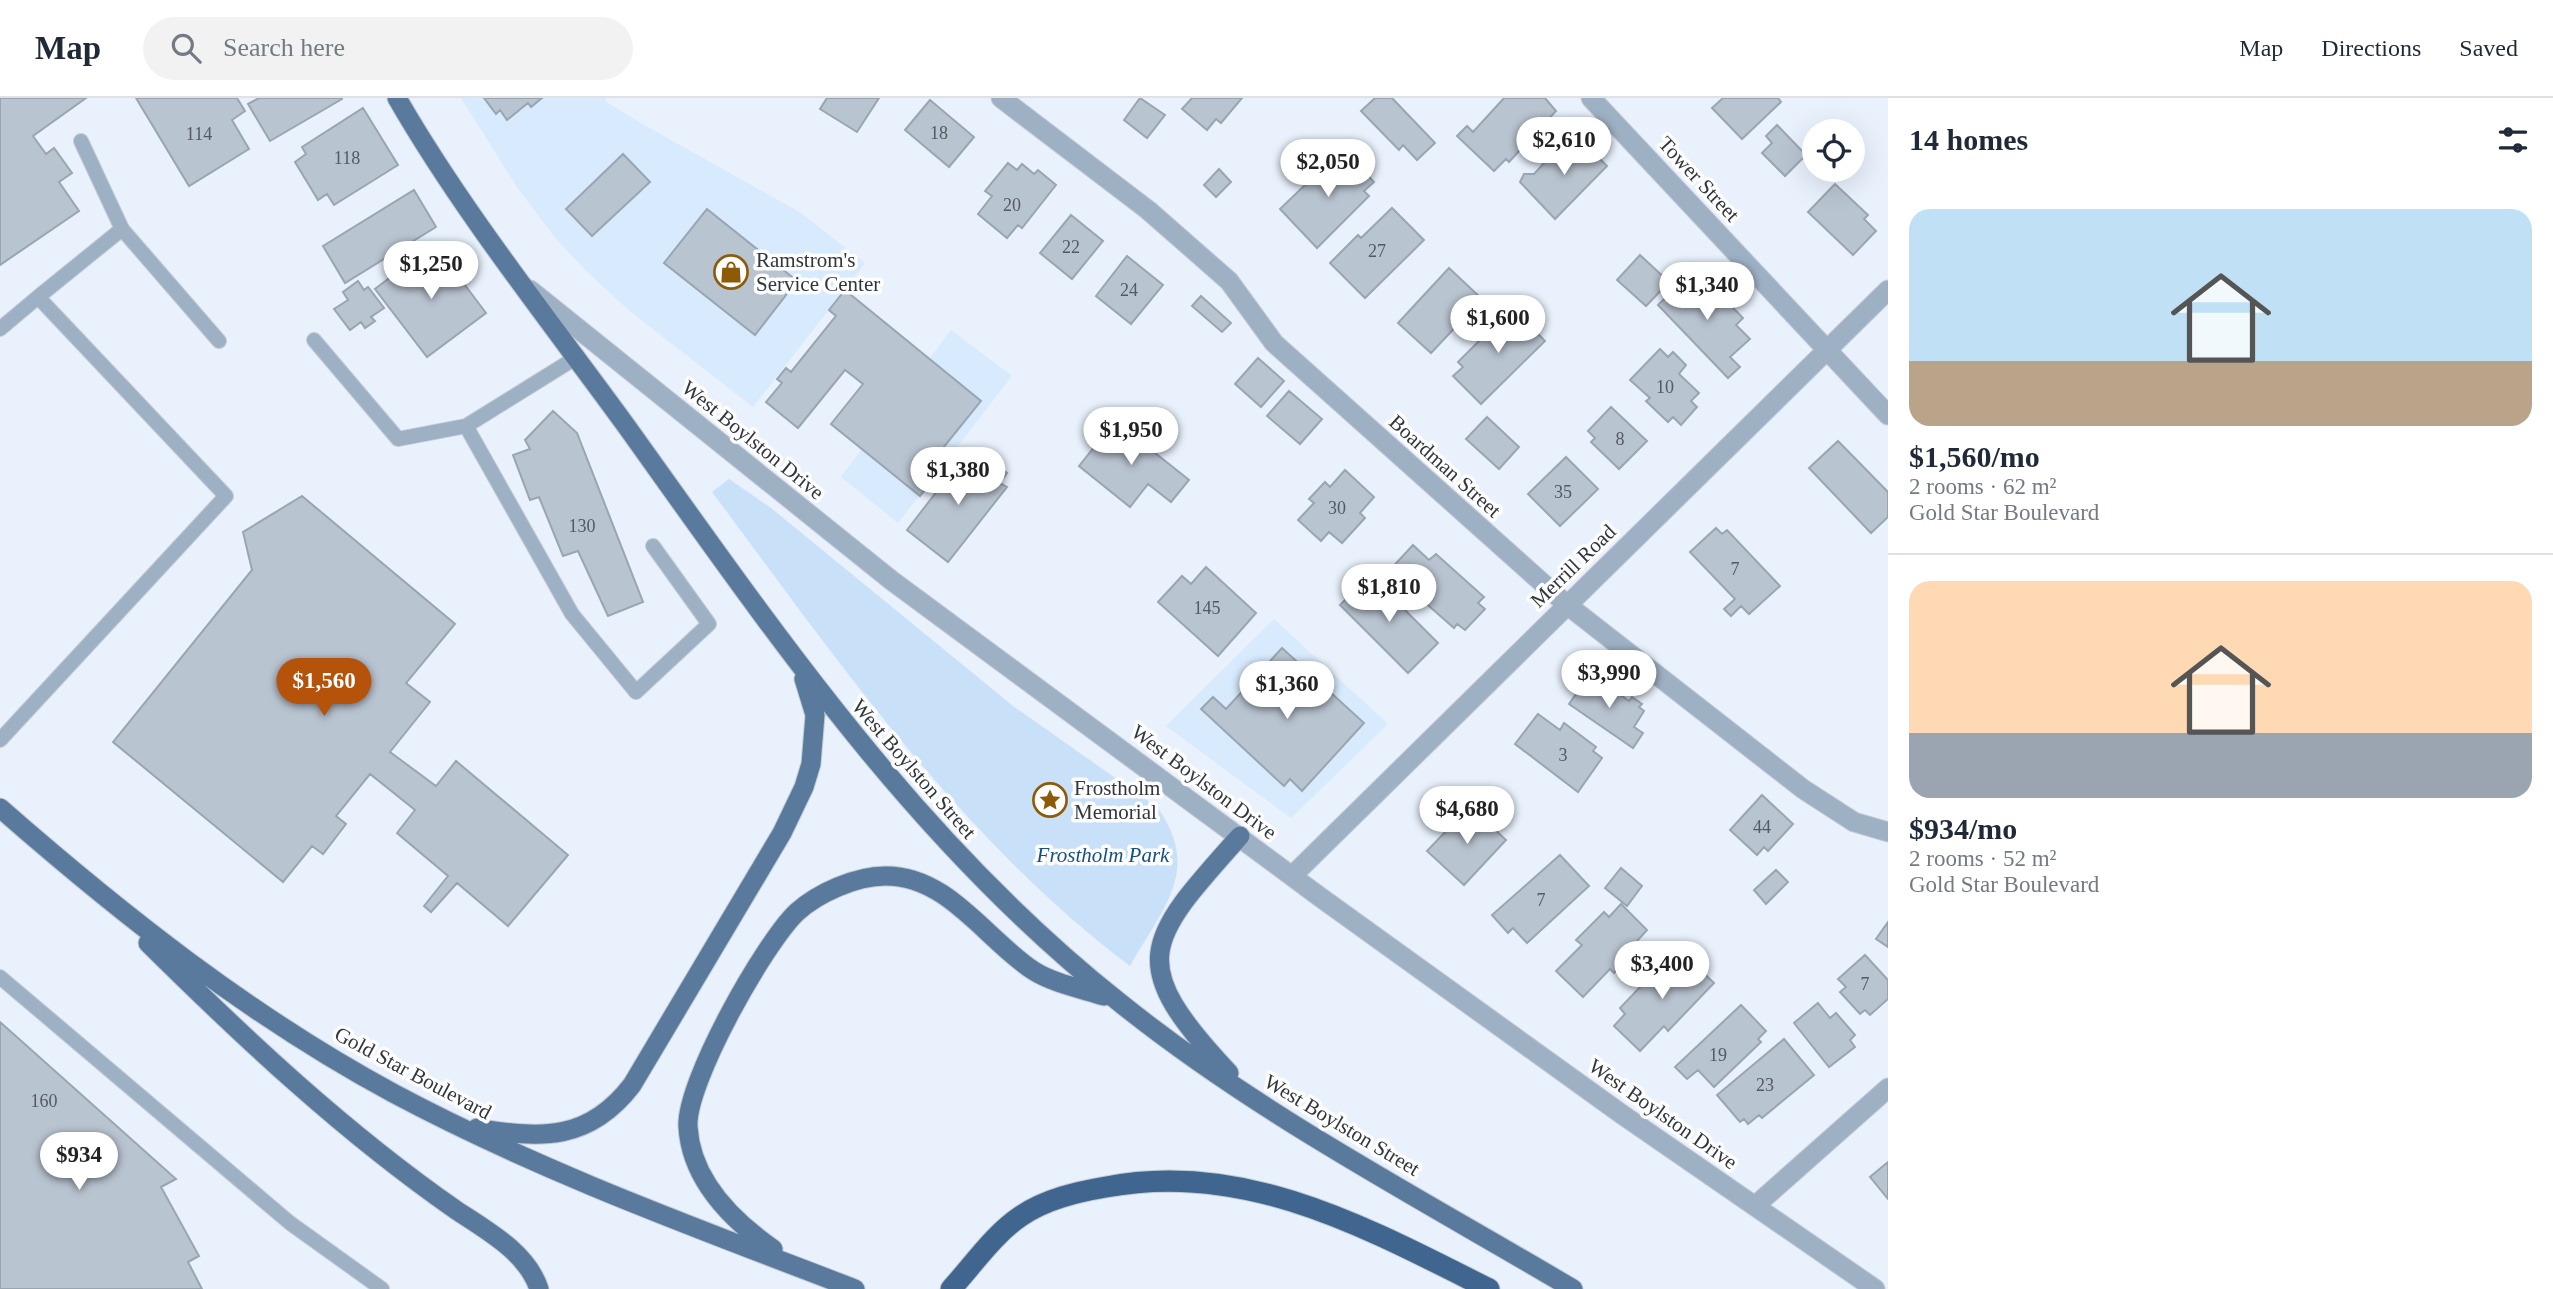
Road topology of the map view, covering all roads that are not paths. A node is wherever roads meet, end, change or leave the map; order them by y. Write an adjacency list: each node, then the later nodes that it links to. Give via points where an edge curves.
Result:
1 (397, 98): 6 (main road, West Boylston Street)
2 (1001, 98): 17 (street, Boardman Street, via 1148,210 1229,281 1273,344)
3 (1591, 98): 12 (street, Tower Street)
4 (81, 141): 5 (lane)
5 (122, 229): 8 (lane); 11 (lane)
6 (525, 286): 13 (main road, West Boylston Street); 22 (street, West Boylston Drive, via 891,580)
7 (1888, 290): 12 (street, Merrill Road)
8 (38, 297): 9 (lane); 19 (lane, via 226,496)
9 (0, 329)
10 (314, 340): 15 (lane, via 398,439)
11 (219, 341)
12 (1828, 349): 14 (street, Tower Street); 17 (street, Merrill Road)
13 (577, 358): 15 (lane); 18 (main road, West Boylston Street)
14 (1888, 415)
15 (466, 425): 16 (lane, via 572,614 636,692 709,624)
16 (653, 546)
17 (1566, 604): 21 (street, Boardman Street, via 1803,789 1854,822); 23 (street, Merrill Road)
18 (801, 669): 26 (main road, West Boylston Street, via 886,776 957,854); 29 (main road, via 815,715 804,787 782,833 627,1092 594,1122 570,1132 514,1133)
19 (0, 740)
20 (0, 808): 24 (main road, Gold Star Boulevard)
21 (1888, 832)
22 (1240, 836): 23 (street, West Boylston Drive); 28 (main road, via 1164,931 1157,961 1160,979 1177,1013)
23 (1292, 876): 30 (street, West Boylston Drive)
24 (82, 878): 29 (main road, Gold Star Boulevard, via 253,1007); 33 (main road, via 256,1050 403,1173 507,1244)
25 (0, 977): 32 (lane, via 290,1223)
26 (1116, 1000): 28 (main road, West Boylston Street); 31 (main road, via 1035,972 943,896 900,876 842,886 799,910 780,929 713,1046 691,1101 687,1125 701,1174 727,1210 750,1233)
27 (1888, 1088): 30 (street)
28 (1254, 1099): 37 (main road, West Boylston Street)
29 (452, 1123): 31 (main road, Gold Star Boulevard, via 558,1174)
30 (1756, 1205): 38 (street, West Boylston Drive)
31 (803, 1269): 34 (main road, Gold Star Boulevard)
32 (382, 1289)
33 (539, 1289)
34 (855, 1289)
35 (951, 1289): 36 (highway, via 1021,1216 1063,1197 1124,1184 1201,1181 1257,1189 1372,1230)
36 (1489, 1289)
37 (1573, 1289)
38 (1875, 1289)

